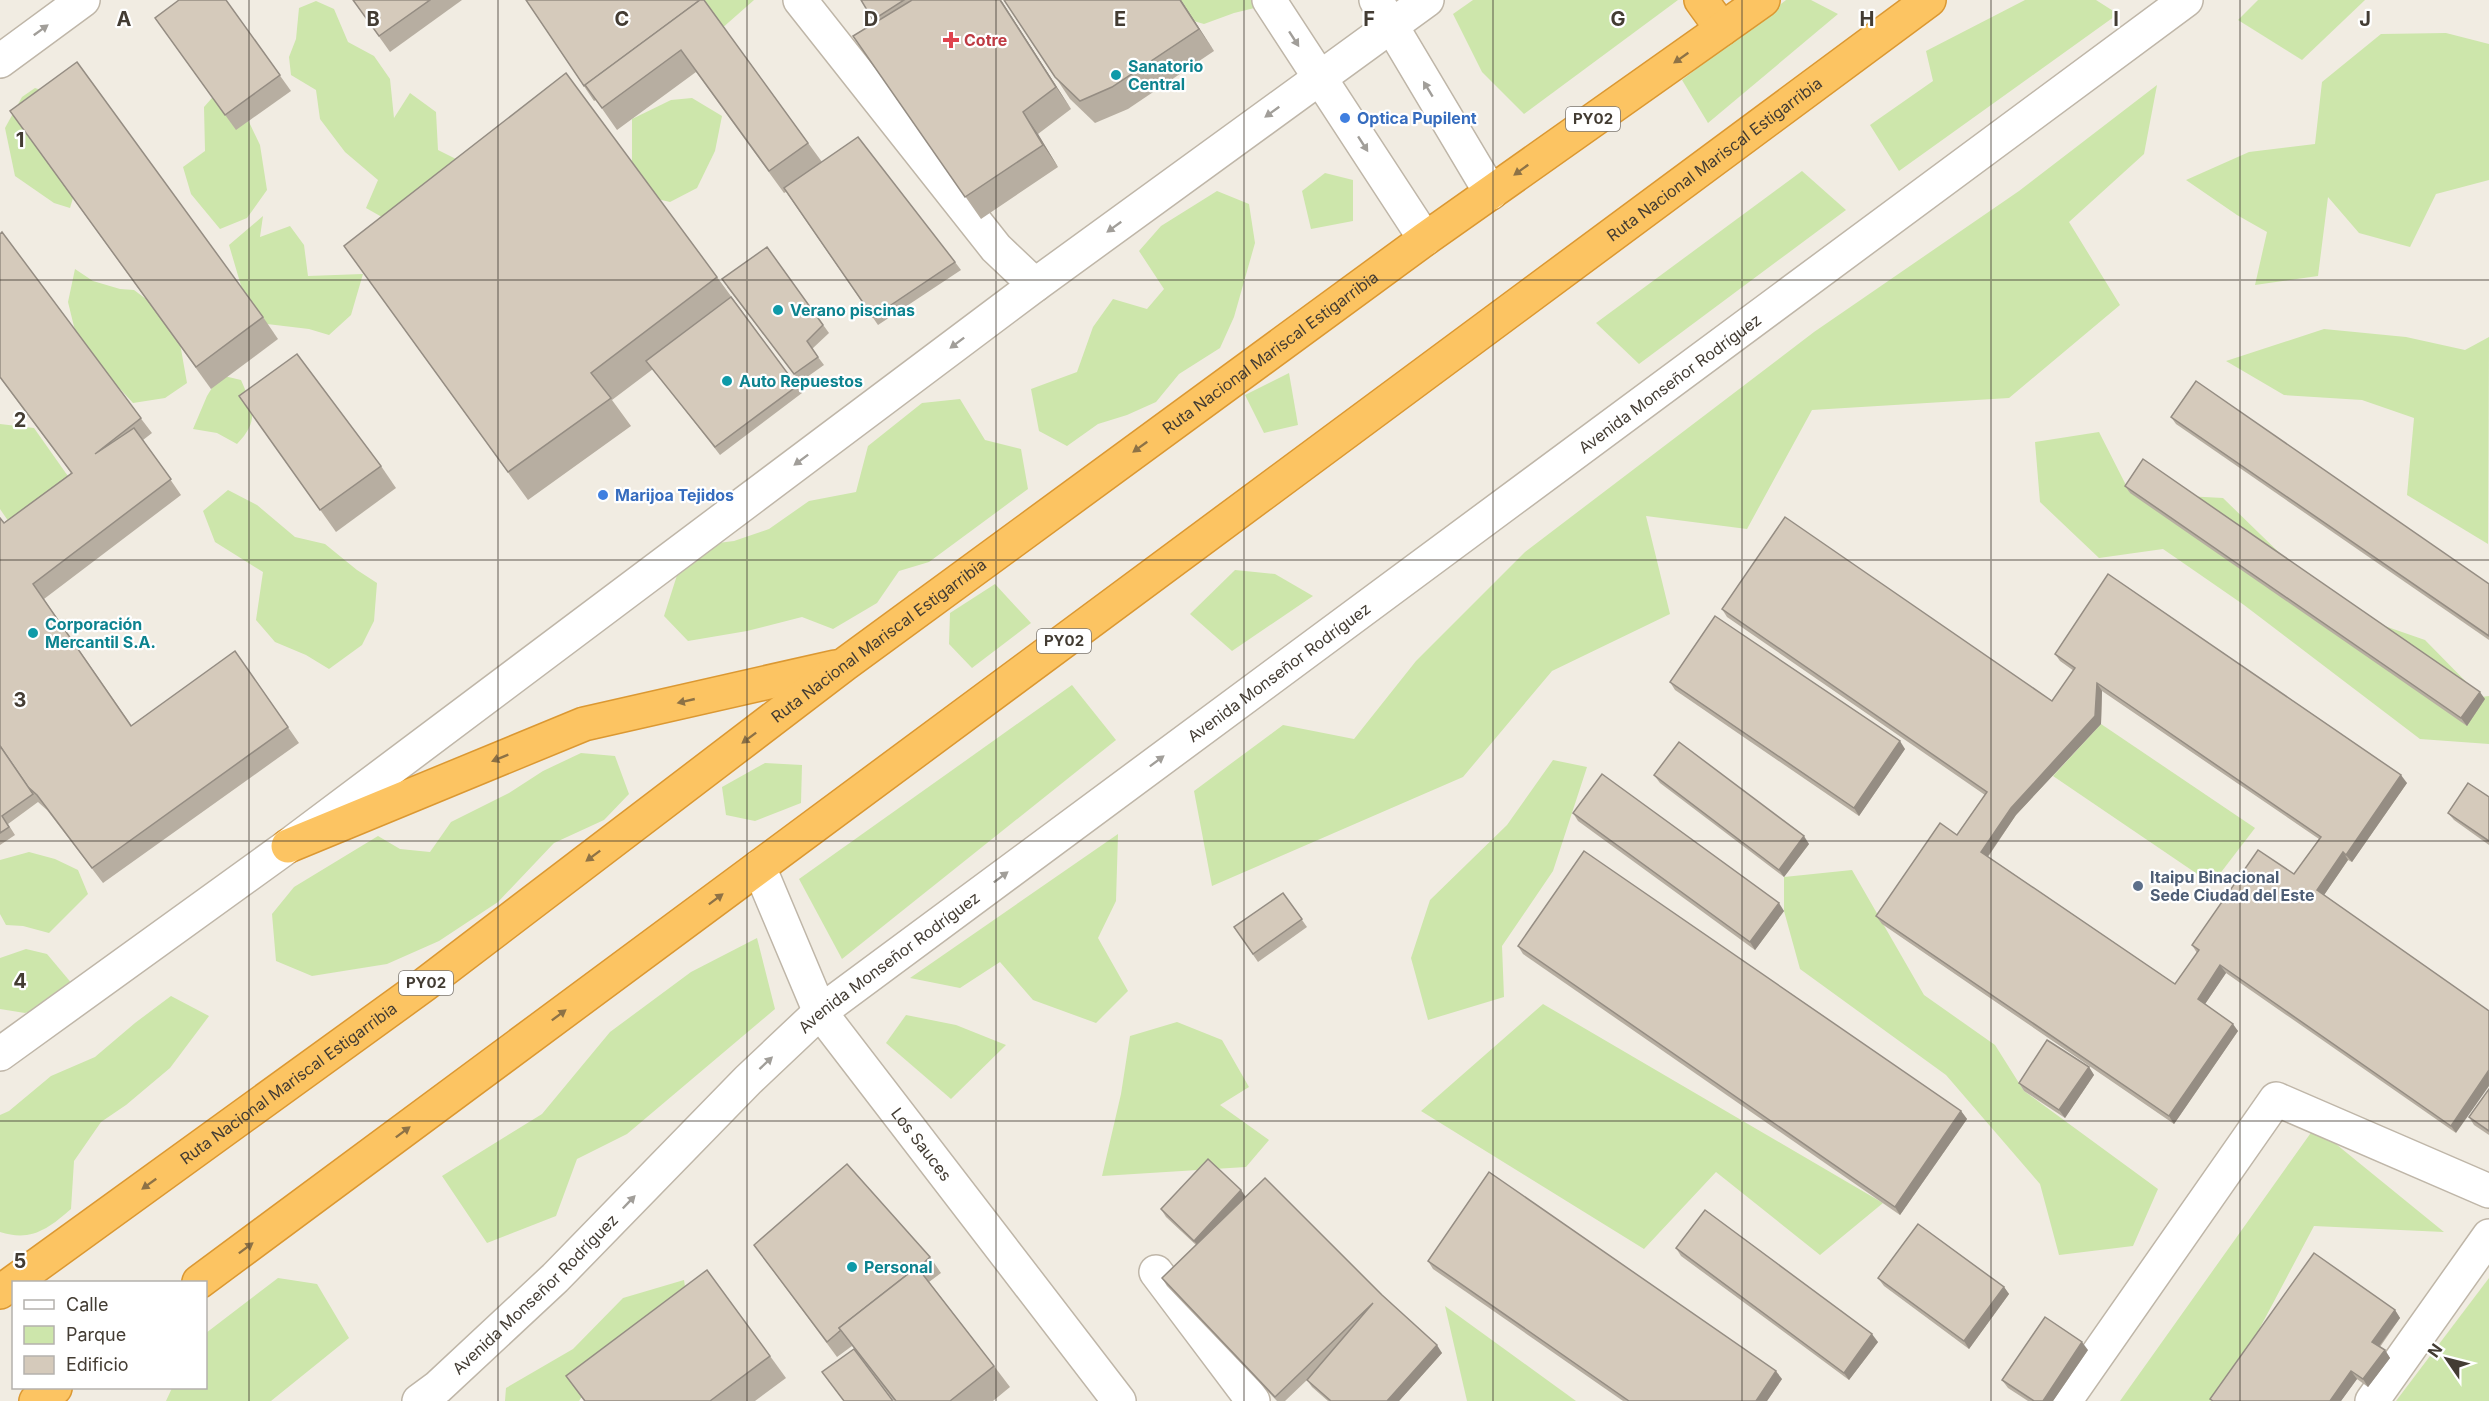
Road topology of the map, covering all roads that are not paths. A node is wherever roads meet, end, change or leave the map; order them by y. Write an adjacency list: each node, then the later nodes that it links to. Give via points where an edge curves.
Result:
1 (83, 0): 11 (street, one-way to 1)
2 (800, 0): 15 (street, via 996,248)
3 (1269, 0): 12 (street, one-way to 12)
4 (1427, 0): 9 (street)
5 (1701, 0): 10 (highway)
6 (1763, 0): 10 (highway, Ruta Nacional Mariscal Estigarribia / PY02)
7 (1929, 0): 18 (highway, Ruta Nacional Mariscal Estigarribia / PY02)
8 (2186, 0): 19 (street, Avenida Monseñor Rodríguez, one-way to 8)
9 (1383, 13): 12 (street); 13 (street, one-way to 9)
10 (1722, 29): 13 (highway, Ruta Nacional Mariscal Estigarribia / PY02, one-way to 13)
11 (0, 61)
12 (1319, 78): 14 (street, one-way to 14); 15 (street, one-way to 15)
13 (1491, 193): 14 (highway, Ruta Nacional Mariscal Estigarribia / PY02)
14 (1425, 239): 16 (highway, Ruta Nacional Mariscal Estigarribia / PY02, one-way to 16)
15 (1035, 285): 17 (street, one-way to 17)
16 (845, 664): 17 (highway, one-way to 17, via 585,724); 24 (highway, Ruta Nacional Mariscal Estigarribia / PY02, one-way to 24, via 424,985)
17 (288, 846): 20 (street)
18 (759, 867): 19 (street, Los Sauces); 25 (highway, Ruta Nacional Mariscal Estigarribia / PY02, one-way to 18)
19 (820, 1012): 28 (street, Avenida Monseñor Rodríguez, one-way to 19, via 555,1278 748,1080); 29 (street, Los Sauces)
20 (0, 1054)
21 (2489, 1191): 31 (street, via 2276,1099)
22 (2489, 1236): 32 (street)
23 (1156, 1272): 30 (street)
24 (15, 1281)
25 (200, 1281)
26 (54, 1389): 27 (highway)
27 (36, 1401)
28 (419, 1401)
29 (1119, 1401)
30 (1253, 1401)
31 (2066, 1401)
32 (2372, 1401)

